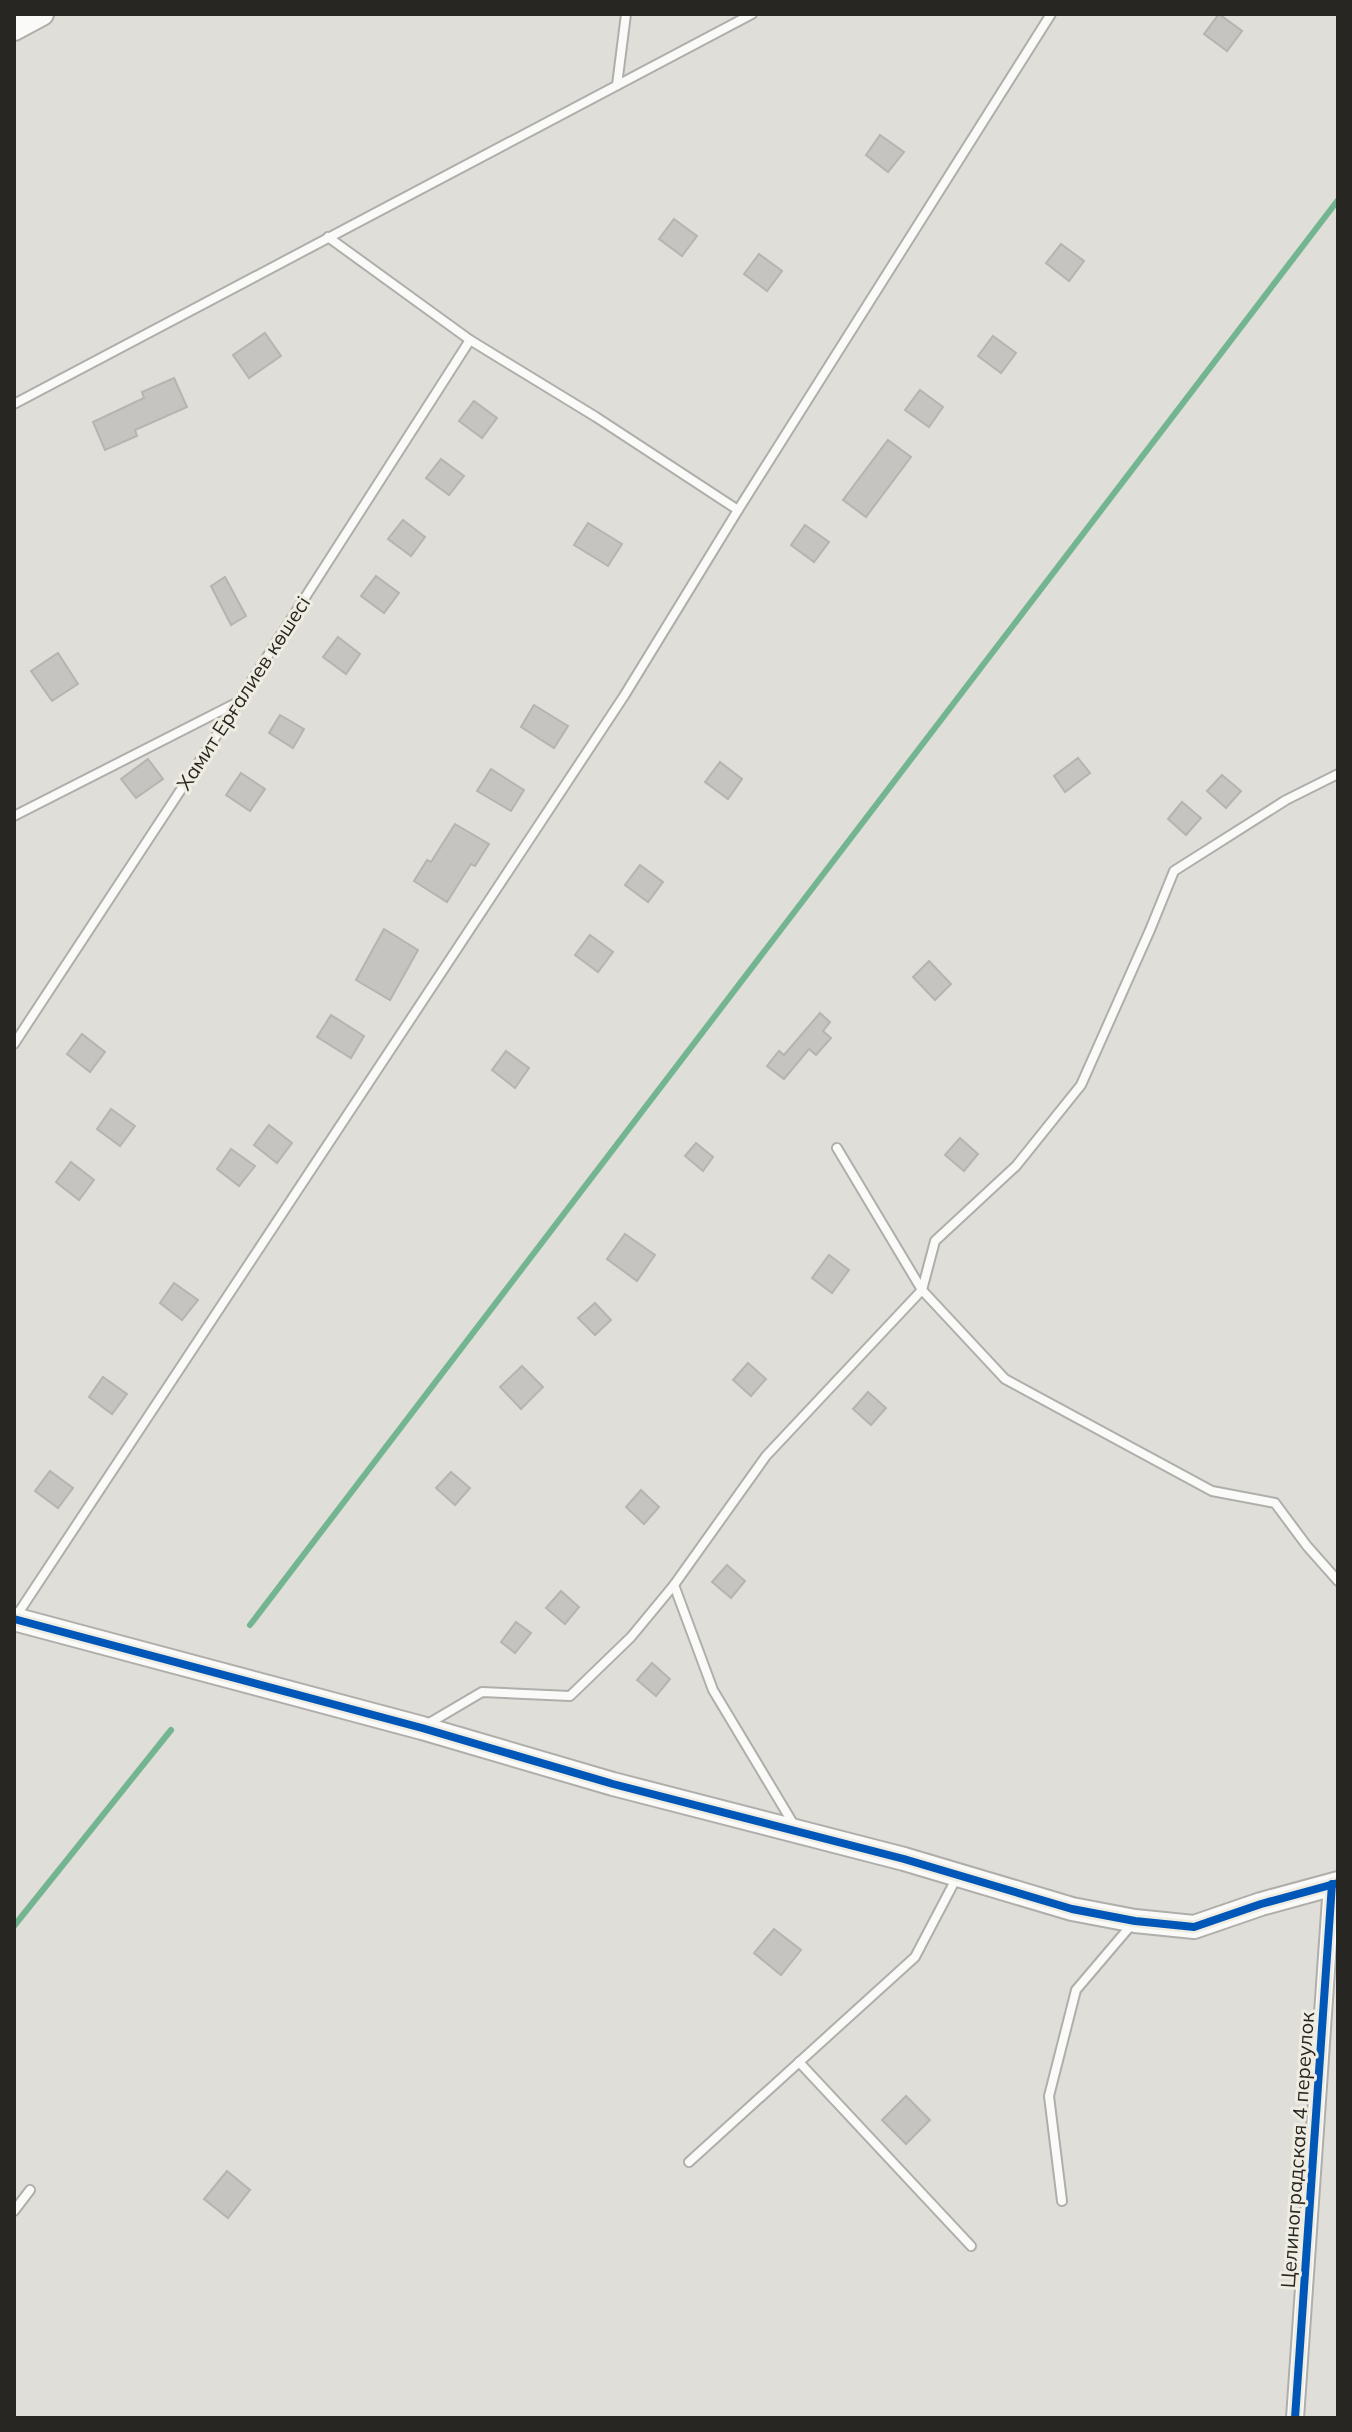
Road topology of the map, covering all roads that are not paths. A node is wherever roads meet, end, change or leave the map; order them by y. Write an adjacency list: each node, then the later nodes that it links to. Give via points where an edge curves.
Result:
1 (42, 14): 5 (street)
2 (626, 14): 6 (lane)
3 (752, 14): 6 (lane)
4 (1051, 14): 10 (lane)
5 (14, 29)
6 (617, 85): 7 (lane)
7 (328, 237): 8 (lane); 9 (lane)
8 (470, 340): 10 (lane); 11 (lane, Хамит Ерғалиев көшесі)
9 (14, 404)
10 (738, 510): 19 (lane, via 616,709)
11 (236, 703): 13 (lane); 14 (lane, Хамит Ерғалиев көшесі)
12 (1338, 774): 16 (lane, via 1286,800 1174,871 1081,1085 1016,1166 935,1241)
13 (14, 816)
14 (14, 1044)
15 (837, 1148): 16 (lane)
16 (922, 1290): 17 (lane, via 1005,1379 1212,1491 1275,1503); 18 (lane, via 766,1456)
17 (1338, 1581)
18 (674, 1585): 20 (lane, via 631,1637 570,1696 482,1692); 21 (lane, via 713,1690)
19 (14, 1619): 20 (street)
20 (422, 1728): 21 (street)
21 (798, 1832): 22 (street)
22 (958, 1875): 24 (street, via 1072,1909); 25 (lane, via 915,1957)
23 (1335, 1884): 24 (street, via 1194,1927); 31 (street, Целиноградская 4 переулок)
24 (1135, 1921): 28 (lane, via 1076,1990 1049,2096)
25 (799, 2062): 26 (lane); 30 (lane)
26 (689, 2162)
27 (30, 2190): 29 (lane)
28 (1062, 2201)
29 (14, 2211)
30 (971, 2246)
31 (1295, 2418)

